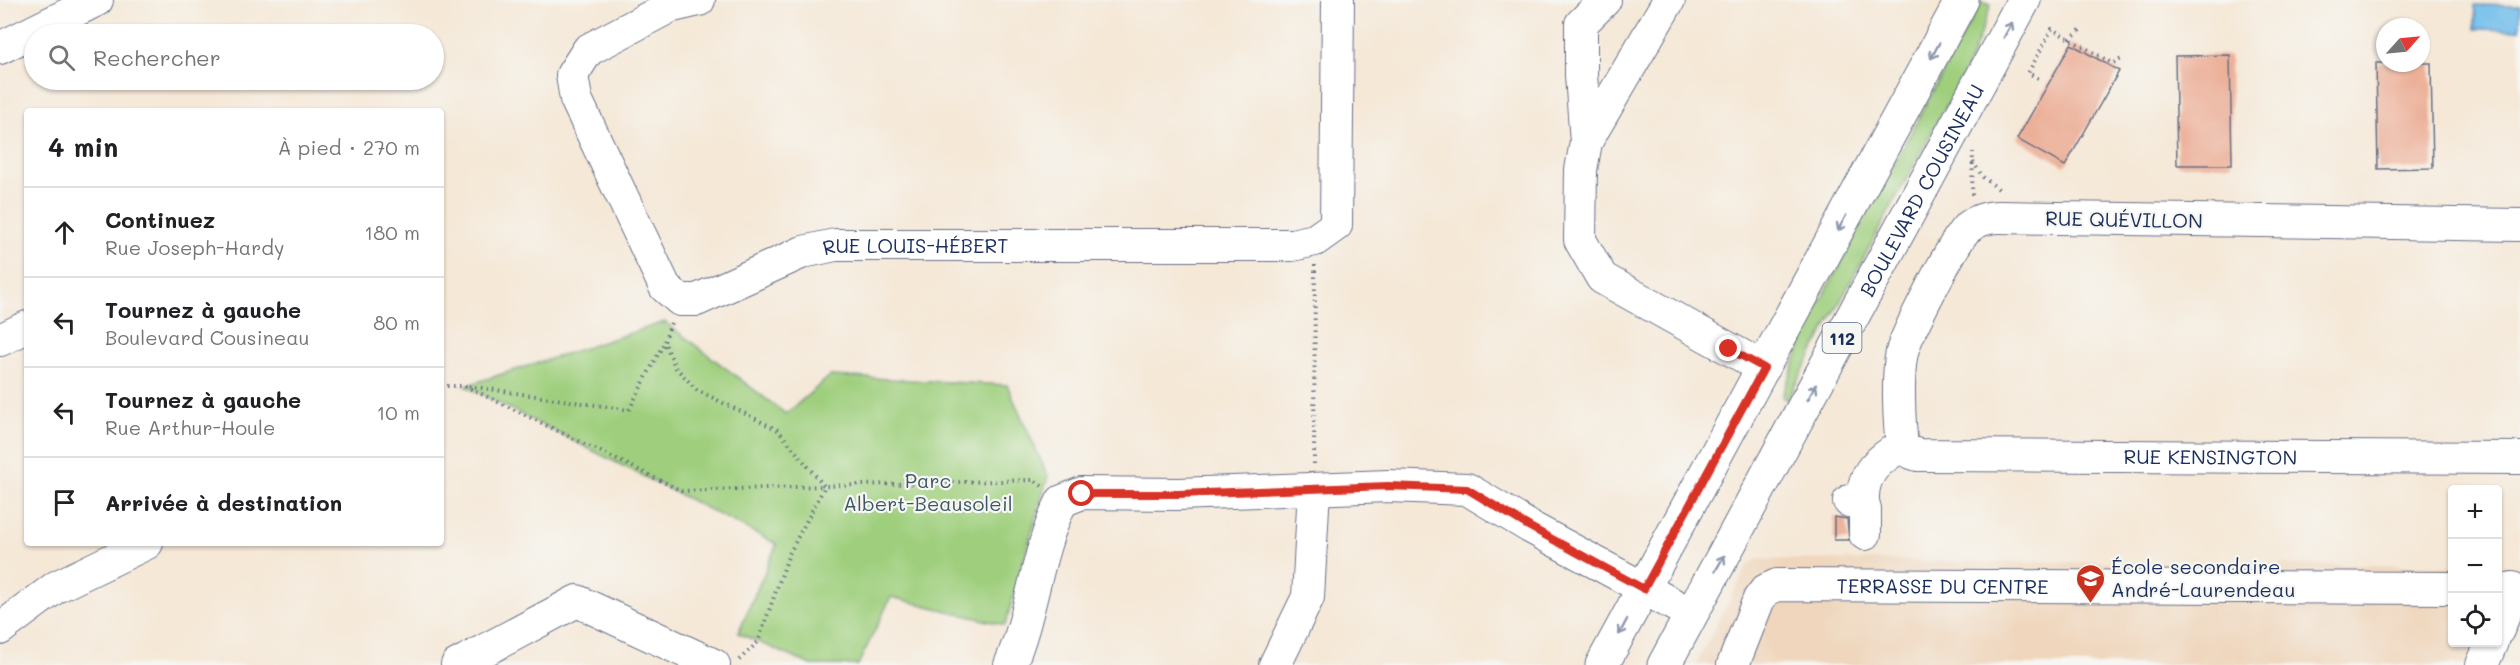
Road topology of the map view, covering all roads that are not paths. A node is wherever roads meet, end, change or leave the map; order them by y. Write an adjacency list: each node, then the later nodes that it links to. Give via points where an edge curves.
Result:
1 (97, 0): 8 (street)
2 (699, 0): 3 (street, RUE LOUIS-HÉBERT, via 669,7 588,50 572,75 576,99 665,288 680,300 697,300 803,252 835,244 1292,245 1315,240 1336,225)
3 (1338, 0)
4 (1605, 0): 11 (street, via 1581,24)
5 (1962, 0): 15 (main road, one-way to 15)
6 (2025, 0): 24 (main road, BOULEVARD COUSINEAU / 112, one-way to 6)
7 (1660, 3): 11 (street)
8 (48, 24)
9 (24, 36): 10 (street)
10 (0, 48)
11 (1586, 142): 15 (street, via 1581,170 1580,240 1602,278)
12 (2520, 225): 16 (street, RUE QUÉVILLON, via 1985,218 1960,236 1904,343 1900,370)
13 (24, 328): 14 (street)
14 (0, 340)
15 (1764, 368): 23 (main road)
16 (1903, 446): 17 (street, RUE KENSINGTON, via 1914,454 1925,455); 19 (street, via 1878,462 1864,482 1856,501 1865,509)
17 (2520, 458)
18 (1314, 489): 23 (street, via 1467,489); 30 (street, via 1082,494 1062,501 1051,523); 31 (street, via 1308,597)
19 (1865, 534)
20 (141, 546): 26 (street, via 56,587)
21 (2448, 588): 34 (street, TERRASSE DU CENTRE, via 1783,585 1766,591 1759,599)
22 (2510, 588): 25 (street)
23 (1644, 589): 24 (street); 32 (main road, one-way to 32)
24 (1690, 614): 33 (main road, BOULEVARD COUSINEAU / 112)
25 (2502, 620)
26 (0, 629)
27 (2490, 647): 35 (street)
28 (458, 665): 29 (street, via 577,601)
29 (714, 665)
30 (1010, 665)
31 (1275, 665)
32 (1602, 665)
33 (1664, 665)
34 (1733, 665)
35 (2482, 665)

